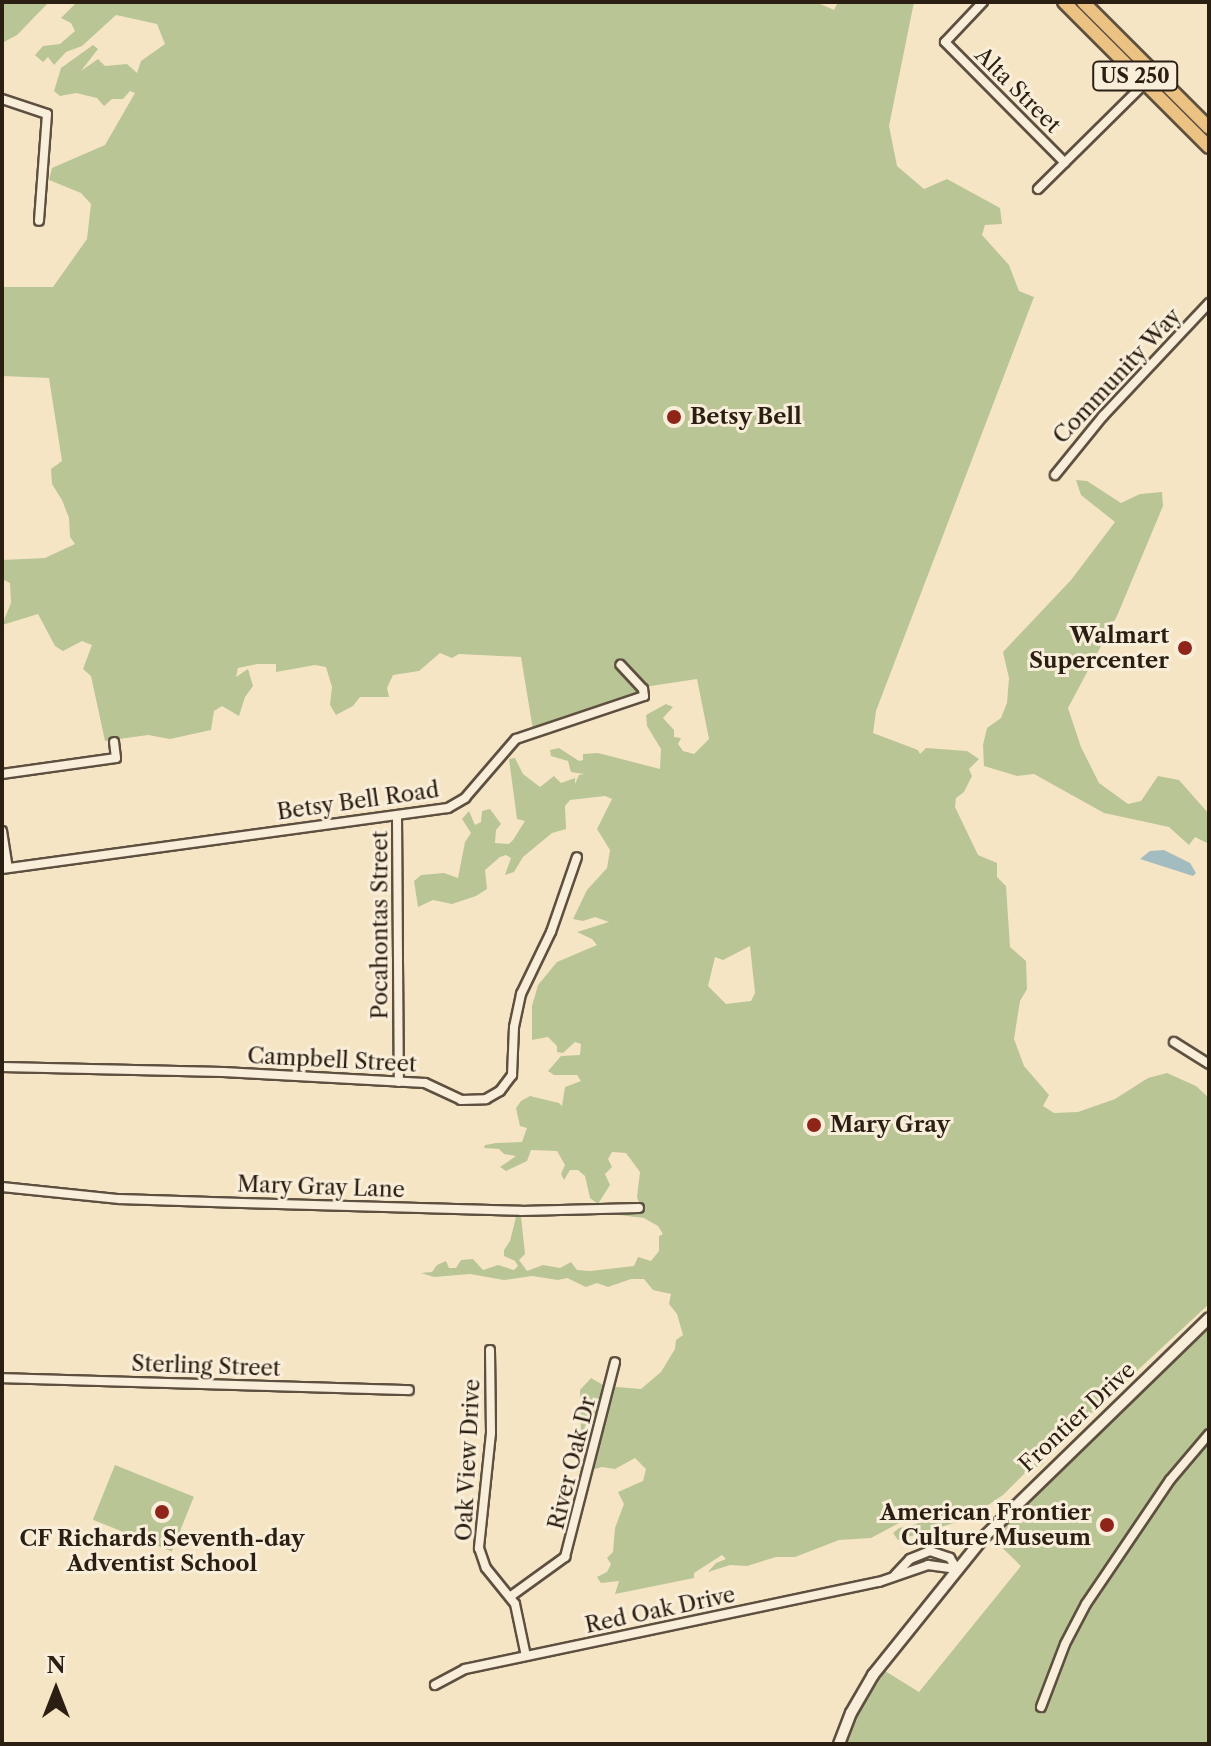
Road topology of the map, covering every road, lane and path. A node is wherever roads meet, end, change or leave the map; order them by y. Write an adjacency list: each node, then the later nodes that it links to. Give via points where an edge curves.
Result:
1 (983, 2): 9 (street, Alta Street, via 945,42)
2 (1064, 2): 5 (main road, US 250)
3 (1083, 2): 4 (main road, US 250)
4 (1154, 75): 5 (street); 7 (main road, US 250)
5 (1144, 85): 8 (main road, US 250); 9 (street)
6 (2, 99): 11 (street, via 47,114)
7 (1209, 128)
8 (1209, 147)
9 (1065, 163): 10 (street)
10 (1038, 189)
11 (39, 221)
12 (1209, 303): 13 (street, Community Way)
13 (1055, 475)
14 (621, 665): 17 (street, Betsy Bell Road, via 643,689 642,698 516,739 459,803)
15 (114, 742): 16 (street, via 116,758)
16 (2, 774)
17 (397, 816): 20 (street, Betsy Bell Road); 24 (street, Pocahontas Street)
18 (2, 831): 20 (street)
19 (577, 857): 24 (street, Campbell Street, via 555,922 521,994 513,1067 505,1086 472,1102 431,1084)
20 (5, 868)
21 (1174, 1042): 22 (street)
22 (1209, 1064)
23 (2, 1067): 24 (street, Campbell Street)
24 (399, 1082)
25 (2, 1187): 26 (street, Mary Gray Lane, via 119,1199 521,1211)
26 (639, 1208)
27 (1209, 1318): 33 (street, Frontier Drive, via 1032,1486)
28 (490, 1350): 35 (street, Oak View Drive, via 491,1433 479,1548 486,1568)
29 (615, 1362): 35 (street, River Oak Dr, via 565,1557)
30 (2, 1378): 31 (street, Sterling Street)
31 (409, 1390)
32 (1209, 1434): 38 (street, via 1170,1480 1086,1604)
33 (957, 1569): 34 (street, Red Oak Drive, via 932,1565); 34 (street, Red Oak Drive, via 950,1558 930,1551 910,1559); 39 (street, Frontier Drive, via 866,1686)
34 (895, 1575): 36 (street, Red Oak Drive)
35 (511, 1596): 36 (street, Oak View Drive)
36 (526, 1656): 37 (street, Red Oak Drive, via 465,1669)
37 (435, 1685)
38 (1041, 1707)
39 (839, 1744)

